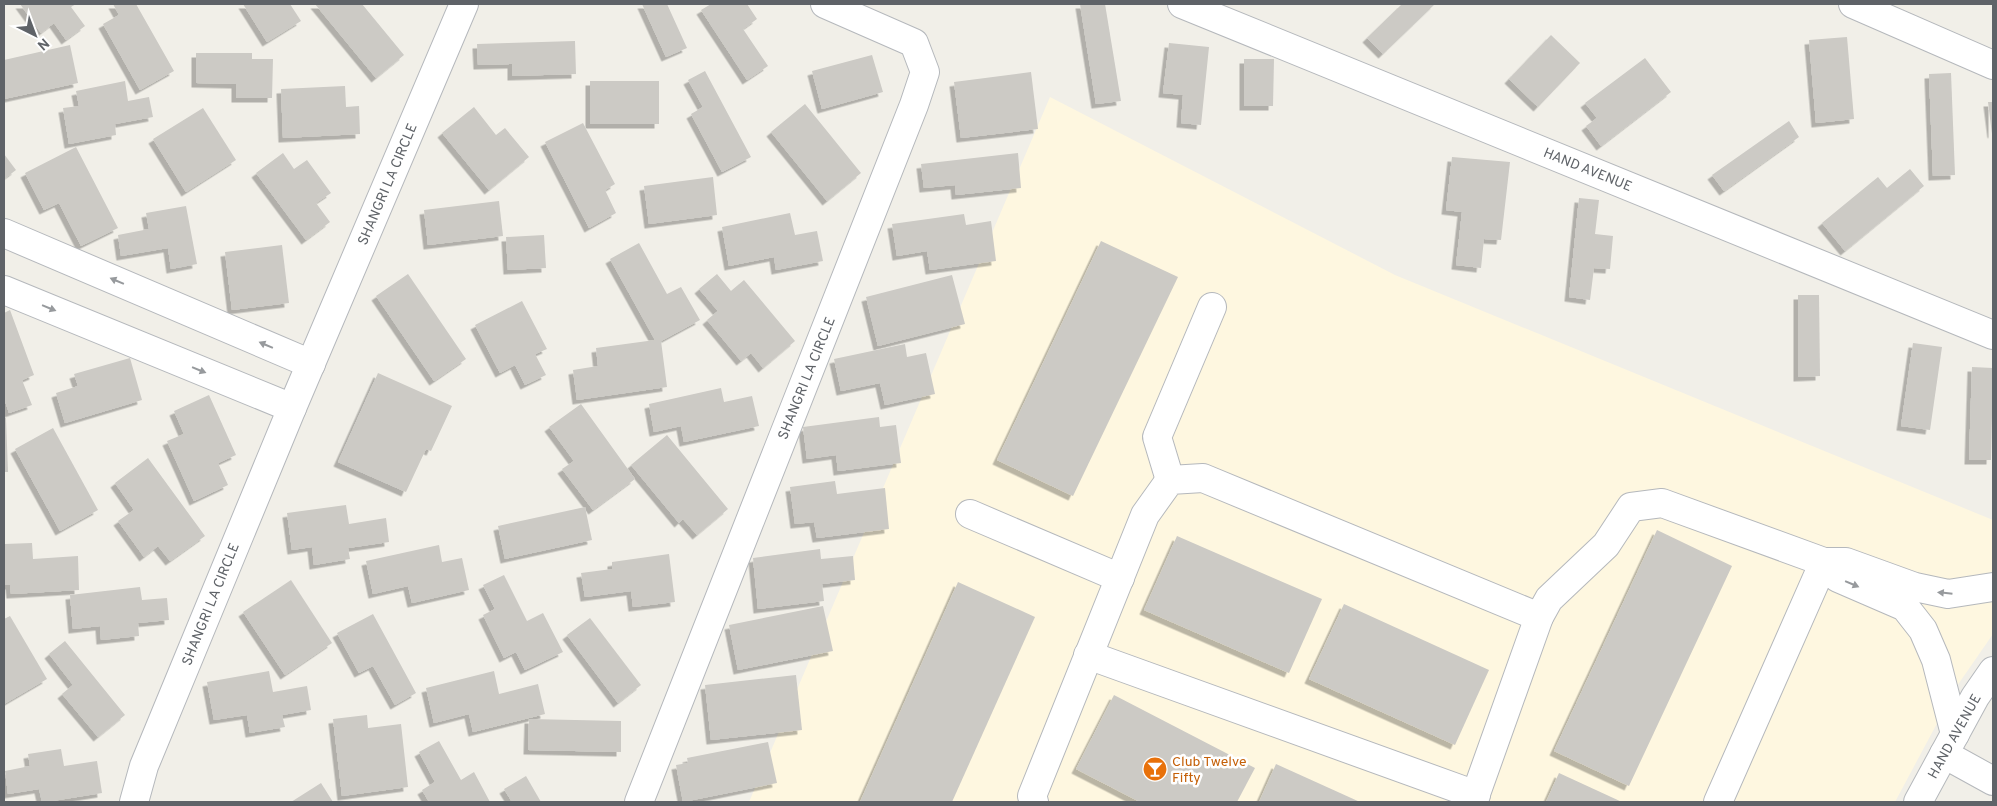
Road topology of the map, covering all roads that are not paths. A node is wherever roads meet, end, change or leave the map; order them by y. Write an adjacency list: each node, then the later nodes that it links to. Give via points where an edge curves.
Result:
1 (464, 4): 10 (street, SHANGRI LA CIRCLE)
2 (825, 4): 24 (street, SHANGRI LA CIRCLE, via 914,43 925,72)
3 (1182, 4): 9 (street, HAND AVENUE)
4 (1853, 4): 5 (street)
5 (1993, 65)
6 (4, 233): 10 (street, one-way to 6)
7 (4, 290): 11 (street, one-way to 11)
8 (1212, 307): 12 (street, via 1157,437)
9 (1993, 335)
10 (311, 364): 11 (street, SHANGRI LA CIRCLE)
11 (292, 408): 23 (street, SHANGRI LA CIRCLE, via 144,766)
12 (1170, 480): 15 (street, via 1145,515); 17 (street, via 1202,478)
13 (970, 514): 15 (street)
14 (1824, 562): 16 (street, one-way to 14, via 1948,594 1915,587 1846,562); 17 (street, via 1662,503 1631,506 1606,545 1549,599); 20 (street, one-way to 20, via 1838,578 1905,607 1923,630 1936,660); 26 (street)
15 (1120, 578): 18 (street)
16 (1993, 587)
17 (1539, 617): 22 (street)
18 (1088, 655): 22 (street); 25 (street, via 1032,796)
19 (1993, 671): 20 (street, HAND AVENUE, via 1974,697)
20 (1949, 744): 21 (street); 27 (street, HAND AVENUE)
21 (1993, 781)
22 (1475, 798)
23 (134, 802)
24 (639, 802)
25 (1034, 802)
26 (1718, 802)
27 (1918, 802)

